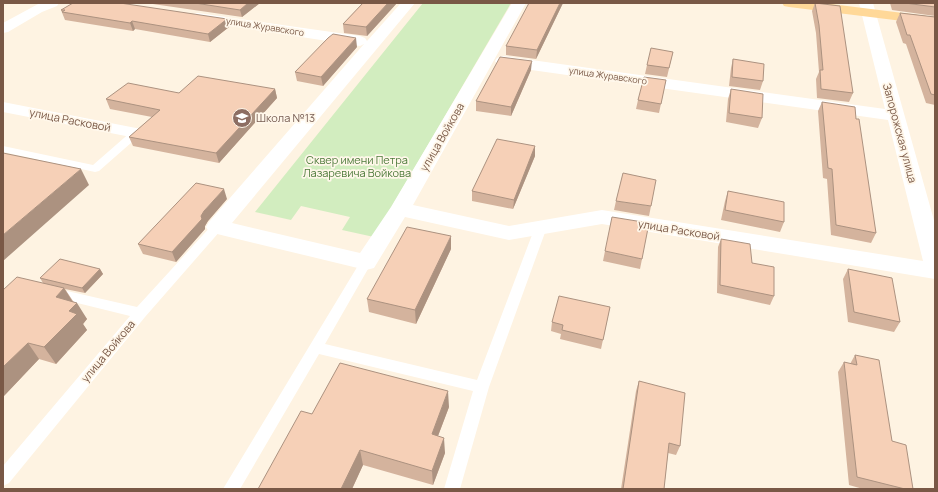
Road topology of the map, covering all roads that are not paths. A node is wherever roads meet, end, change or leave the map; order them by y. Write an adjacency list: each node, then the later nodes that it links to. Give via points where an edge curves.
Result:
1 (52, 3): 8 (street)
2 (408, 3): 9 (street, улица Войкова)
3 (519, 3): 10 (street, улица Войкова)
4 (789, 3): 5 (main road)
5 (867, 8): 7 (main road); 12 (street, Запорожская улица)
6 (186, 15): 9 (street, улица Журавского)
7 (935, 20)
8 (3, 29)
9 (375, 43): 17 (street, улица Войкова)
10 (487, 58): 12 (street, улица Журавского); 15 (street, улица Войкова)
11 (3, 107): 13 (street, улица Расковой)
12 (896, 116): 19 (street, Запорожская улица)
13 (136, 133): 14 (lane, via 95,169)
14 (3, 149)
15 (400, 209): 16 (street, улица Расковой, via 508,233); 18 (street, улица Войкова)
16 (541, 227): 20 (street, улица Расковой, via 602,217); 24 (lane)
17 (217, 228): 18 (street); 22 (lane, улица Войкова)
18 (366, 262): 23 (lane)
19 (935, 264)
20 (935, 271)
21 (41, 290): 22 (lane)
22 (140, 313): 25 (lane, улица Войкова)
23 (315, 347): 24 (lane); 26 (lane)
24 (482, 387): 27 (lane)
25 (3, 478)
26 (231, 489)
27 (452, 489)

